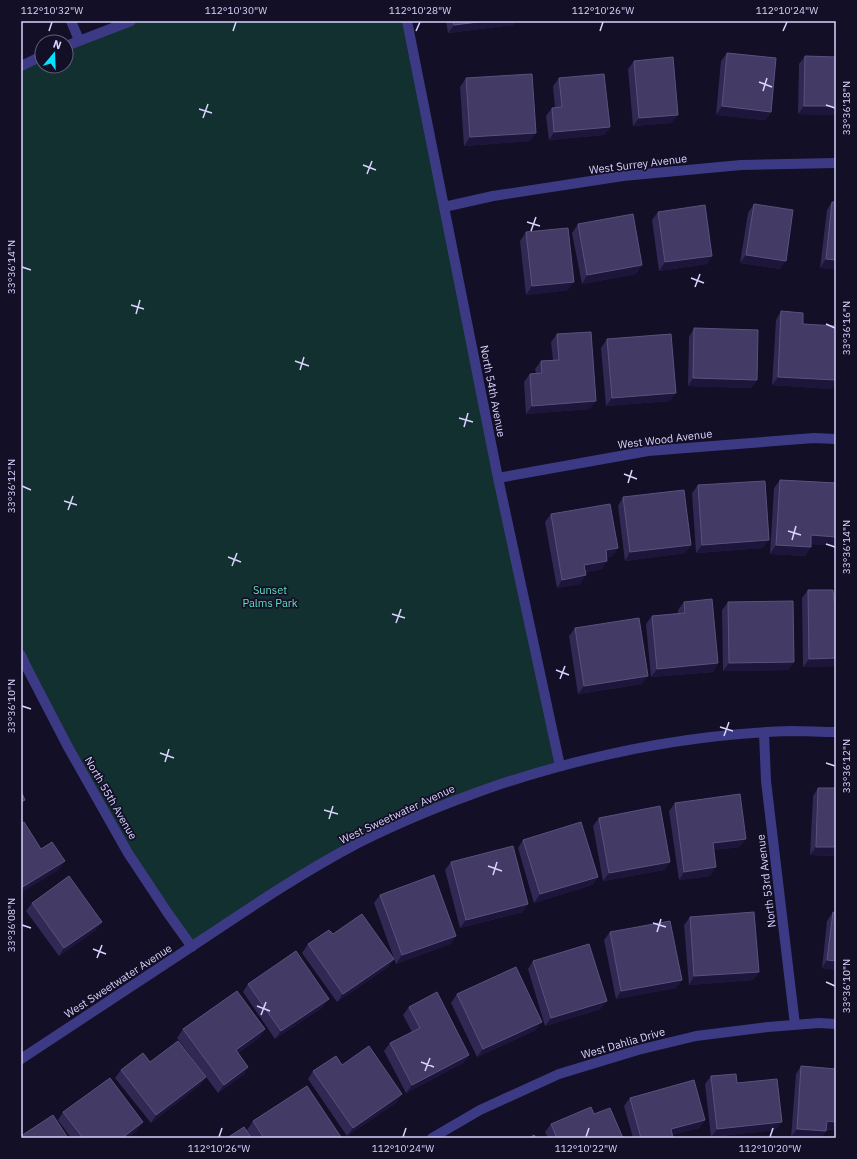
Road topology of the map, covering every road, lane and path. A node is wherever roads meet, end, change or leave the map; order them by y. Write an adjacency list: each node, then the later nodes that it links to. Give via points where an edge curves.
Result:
1 (71, 21): 4 (street)
2 (131, 21): 4 (street)
3 (407, 21): 9 (street, North 54th Avenue)
4 (79, 40): 5 (street)
5 (74, 42)
6 (34, 60): 7 (street)
7 (21, 66)
8 (836, 163): 9 (street, West Surrey Avenue, via 741,165 623,176 493,196)
9 (444, 207): 11 (street, North 54th Avenue)
10 (836, 439): 11 (street, West Wood Avenue, via 814,438 648,451)
11 (498, 478): 15 (street, North 54th Avenue)
12 (21, 655): 16 (street, North 55th Avenue, via 68,747 128,853)
13 (836, 732): 14 (street, West Sweetwater Avenue)
14 (764, 733): 15 (street, West Sweetwater Avenue, via 669,742); 18 (street, North 53rd Avenue, via 766,781)
15 (560, 766): 16 (street, West Sweetwater Avenue, via 464,797 359,843 279,889)
16 (192, 947): 19 (street, West Sweetwater Avenue)
17 (836, 1024): 18 (street, West Dahlia Drive)
18 (795, 1025): 20 (street, West Dahlia Drive, via 696,1036 624,1054 560,1074 480,1110)
19 (21, 1060)
20 (432, 1138)

